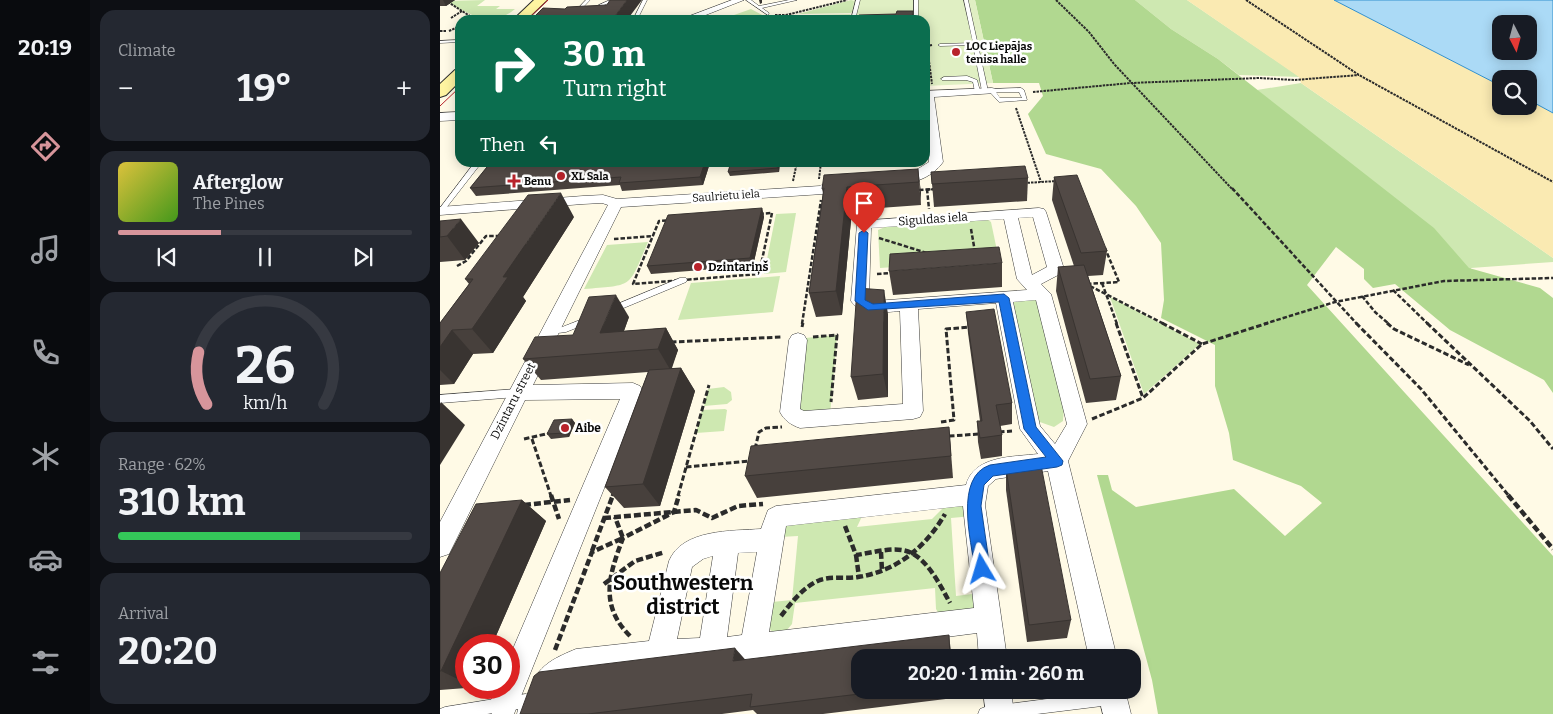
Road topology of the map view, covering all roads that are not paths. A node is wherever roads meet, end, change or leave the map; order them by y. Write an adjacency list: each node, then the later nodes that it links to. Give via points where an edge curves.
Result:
1 (540, 0): 14 (main road)
2 (588, 0): 15 (lane)
3 (613, 0): 12 (lane, via 601,5 608,9)
4 (645, 0): 16 (lane)
5 (740, 0): 17 (street)
6 (748, 0): 11 (lane)
7 (795, 0): 11 (lane)
8 (858, 0): 18 (lane)
9 (916, 0): 19 (lane)
10 (966, 0): 22 (lane)
11 (758, 7): 13 (lane)
12 (606, 13)
13 (768, 14)
14 (524, 15)
15 (573, 15)
16 (638, 15)
17 (697, 15)
18 (854, 15)
19 (916, 15)
20 (455, 41): 21 (lane)
21 (440, 42)
22 (976, 44): 23 (lane); 28 (lane)
23 (940, 45)
24 (455, 77): 26 (main road)
25 (944, 79): 28 (lane, via 967,78)
26 (442, 88)
27 (930, 91): 28 (street)
28 (985, 91): 28 (lane, via 999,100 1025,99 1021,90)
29 (930, 109): 33 (street, via 936,162 932,169 924,174)
30 (455, 116): 31 (street)
31 (440, 117)
32 (476, 167): 36 (lane)
33 (879, 180)
34 (862, 181): 35 (street, Saulrietu iela, via 833,183 821,188)
35 (616, 203): 36 (street, Saulrietu iela, via 603,199); 42 (street, Dzintaru street)
36 (440, 211)
37 (1010, 214): 39 (street, via 1024,279); 39 (street, Siguldas iela, via 1039,212 1056,269); 41 (street, Siguldas iela, via 864,224 860,301 872,308)
38 (682, 280): 42 (lane, via 563,330)
39 (1036, 289): 40 (street); 46 (street, via 1077,424)
40 (1004, 298): 41 (street); 46 (street, via 1030,429)
41 (909, 304): 43 (street, via 913,411 800,420 790,412)
42 (550, 331): 44 (street, Dzintaru street)
43 (799, 337)
44 (517, 393): 45 (lane); 50 (street, Dzintaru street); 59 (street, via 633,391)
45 (440, 399)
46 (1057, 461): 47 (street, via 990,470); 54 (street)
47 (965, 495): 48 (street, via 776,517); 51 (street, via 974,506)
48 (771, 540): 49 (street); 52 (street)
49 (727, 544): 55 (street); 56 (street, via 693,550 681,560)
50 (440, 546)
51 (988, 619): 52 (street); 53 (street)
52 (753, 648): 55 (street)
53 (992, 649)
54 (1101, 649)
55 (710, 652): 56 (street)
56 (655, 654): 59 (street, via 576,663 558,672)
57 (1113, 701): 58 (lane)
58 (994, 705)
59 (518, 707): 60 (lane)
60 (445, 714)

